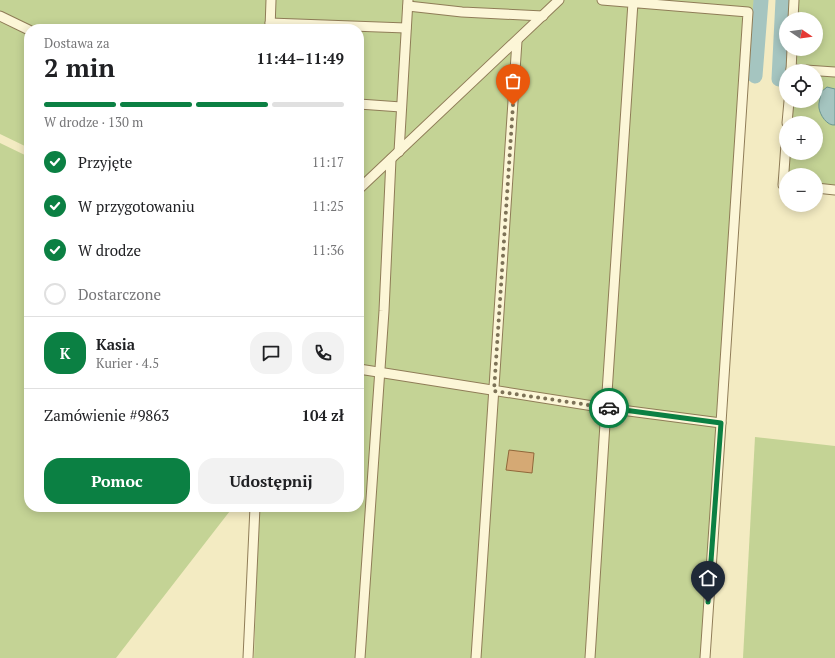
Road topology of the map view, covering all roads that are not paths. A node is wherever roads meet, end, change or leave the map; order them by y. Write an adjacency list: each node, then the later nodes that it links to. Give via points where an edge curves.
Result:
1 (271, 0): 10 (lane)
2 (559, 0): 9 (lane)
3 (602, 0): 5 (lane)
4 (794, 0): 7 (lane)
5 (633, 2): 27 (lane); 28 (lane, via 748,12)
6 (408, 3): 9 (lane, via 462,12); 13 (lane)
7 (793, 12)
8 (0, 16): 12 (lane)
9 (543, 16): 14 (lane)
10 (270, 24)
11 (364, 27): 13 (lane)
12 (24, 28)
13 (406, 28): 18 (lane)
14 (517, 41): 19 (lane); 26 (lane)
15 (823, 71): 16 (lane)
16 (835, 72)
17 (364, 104): 18 (lane)
18 (401, 107): 19 (lane)
19 (399, 152): 20 (lane)
20 (391, 159): 21 (lane); 25 (lane)
21 (364, 181)
22 (823, 189): 23 (lane)
23 (835, 190)
24 (364, 370): 25 (lane)
25 (379, 372): 26 (lane); 31 (lane)
26 (494, 391): 27 (lane); 32 (lane)
27 (606, 408): 28 (lane); 33 (lane)
28 (721, 423): 34 (lane)
29 (255, 512): 30 (lane)
30 (248, 658)
31 (360, 658)
32 (476, 658)
33 (590, 658)
34 (705, 658)

